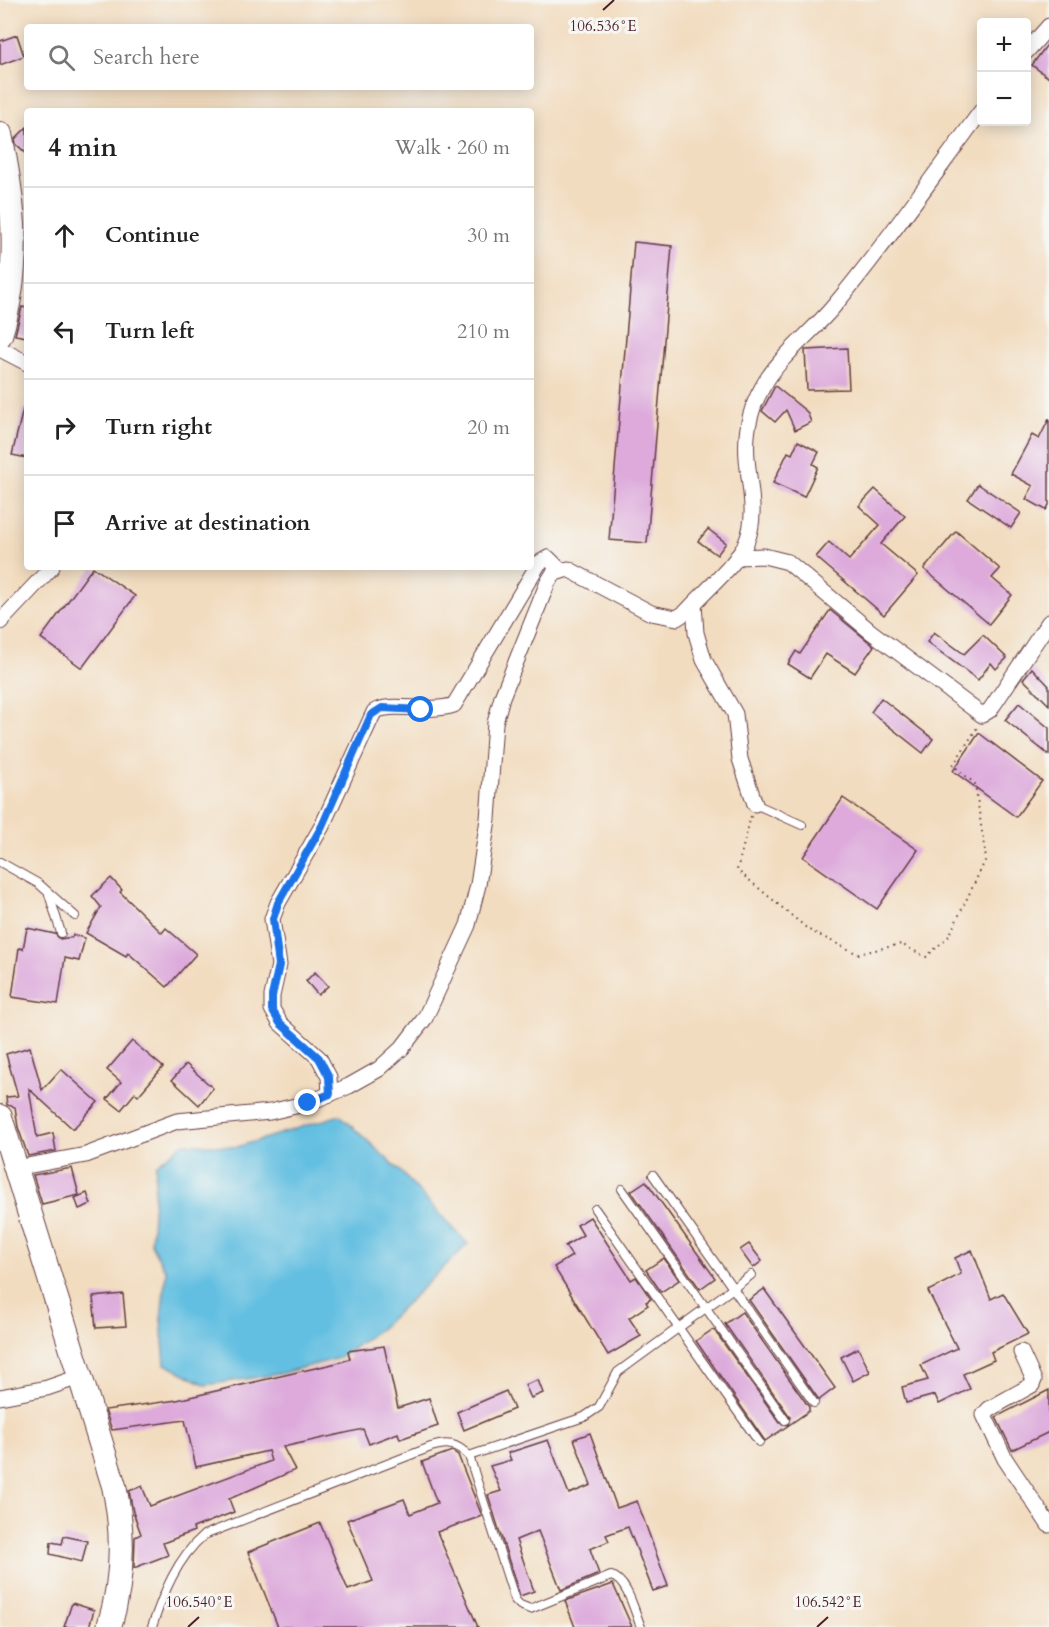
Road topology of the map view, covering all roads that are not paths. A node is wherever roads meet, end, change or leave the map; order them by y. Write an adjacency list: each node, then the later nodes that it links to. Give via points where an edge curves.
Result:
1 (1049, 26): 2 (street)
2 (1031, 46)
3 (977, 115): 8 (street, via 872,259 763,385 752,409 747,439 752,517 747,541)
4 (0, 134): 5 (main road, via 14,218 15,264)
5 (0, 335)
6 (0, 350): 7 (street)
7 (24, 362)
8 (737, 557): 11 (street); 13 (street, via 764,556 788,562 870,631 980,713 987,713)
9 (49, 570): 12 (street)
10 (560, 570): 11 (street, via 578,573 631,604 665,618 682,615); 20 (street, via 553,574 543,593 496,716 486,838 474,904 462,940 415,1033 379,1069); 20 (street, via 548,558 539,563 454,705 427,710 382,708 371,715 322,826 275,909 273,925 279,965 272,1010 280,1023 319,1058 329,1077)
11 (694, 604): 14 (street, via 696,633 704,660 735,714 740,759)
12 (0, 622)
13 (1049, 622)
14 (755, 804): 15 (lane)
15 (802, 825)
16 (0, 862): 17 (lane)
17 (49, 894): 18 (lane); 19 (lane)
18 (75, 916)
19 (61, 933)
20 (330, 1094): 22 (street, via 270,1112 177,1121 86,1155)
21 (0, 1117): 22 (main road)
22 (16, 1168): 31 (main road)
23 (653, 1175): 27 (lane)
24 (622, 1189): 28 (lane)
25 (595, 1209): 29 (lane)
26 (751, 1275): 27 (lane)
27 (733, 1288): 28 (lane); 33 (lane)
28 (704, 1308): 29 (lane); 34 (lane)
29 (678, 1327): 35 (lane); 36 (lane, via 618,1372 604,1402 592,1412)
30 (1022, 1352): 37 (street, via 1033,1374 1032,1385 984,1415 1005,1459)
31 (82, 1376): 32 (street); 38 (main road, via 119,1511 119,1575)
32 (0, 1397)
33 (814, 1403)
34 (785, 1420)
35 (759, 1442)
36 (469, 1456): 39 (lane, via 448,1443 431,1447 204,1535 188,1550); 40 (lane, via 500,1560 520,1605 530,1608 611,1576 622,1583)
37 (1049, 1525)
38 (109, 1627)
39 (152, 1627)
40 (641, 1627)

